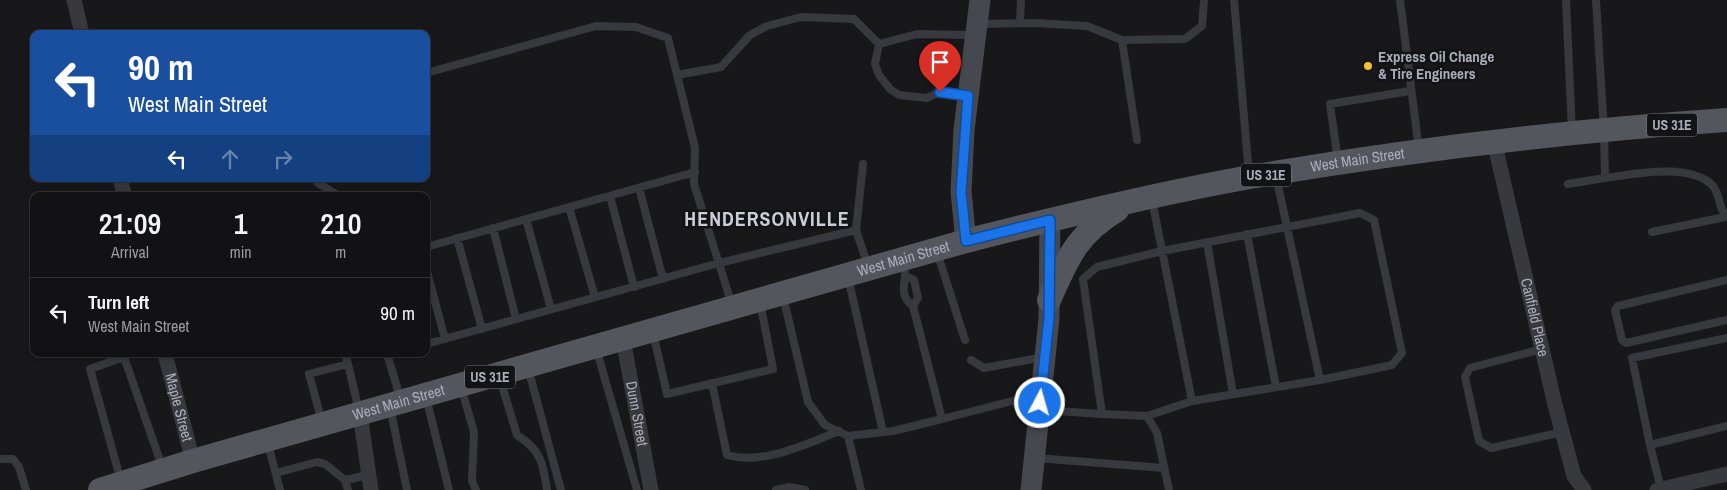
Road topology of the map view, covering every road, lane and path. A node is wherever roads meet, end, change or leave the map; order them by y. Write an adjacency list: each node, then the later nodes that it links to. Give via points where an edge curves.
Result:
1 (74, 0): 10 (street)
2 (980, 0): 11 (street)
3 (1021, 0): 9 (lane)
4 (1204, 0): 12 (lane, via 1202,26 1185,39)
5 (1234, 0): 28 (lane)
6 (1400, 0): 16 (lane)
7 (1566, 0): 20 (lane)
8 (1596, 0): 19 (lane)
9 (1020, 23): 11 (lane); 12 (lane, via 1087,26)
10 (81, 30)
11 (977, 30): 13 (lane, via 917,34); 17 (street)
12 (1122, 40): 21 (lane)
13 (879, 44): 15 (lane, via 854,20 801,17 766,26 750,35 721,67); 17 (lane, via 875,64 890,89 899,95 927,98 940,92)
14 (430, 71): 15 (lane, via 596,26 636,28 668,38)
15 (677, 74): 26 (lane, via 695,148)
16 (1410, 91): 23 (lane); 25 (lane, via 1330,104)
17 (968, 96): 46 (street, via 961,192)
18 (1726, 122): 19 (main road, West Main Street / US 31E)
19 (1604, 130): 20 (main road, West Main Street / US 31E); 29 (lane)
20 (1572, 134): 22 (main road, West Main Street / US 31E)
21 (1137, 140)
22 (1494, 141): 23 (main road, West Main Street / US 31E); 75 (street, Canfield Place)
23 (1419, 152): 25 (main road, West Main Street / US 31E)
24 (863, 164): 42 (lane)
25 (1339, 164): 27 (main road, West Main Street / US 31E)
26 (695, 172): 32 (lane); 51 (lane, via 694,184)
27 (1276, 173): 28 (main road, West Main Street / US 31E); 40 (lane)
28 (1249, 177): 35 (main road, West Main Street / US 31E)
29 (1604, 178): 31 (lane); 37 (lane, via 1661,170 1680,172 1714,186)
30 (318, 182): 33 (lane)
31 (1568, 184)
32 (639, 188): 34 (lane); 54 (lane)
33 (333, 192)
34 (610, 196): 36 (lane); 57 (lane)
35 (1140, 200): 39 (main road, West Main Street / US 31E); 50 (lane); 61 (main road, via 1100,221 1083,236 1068,258)
36 (570, 207): 38 (lane); 59 (lane)
37 (1726, 216): 43 (lane)
38 (526, 219): 41 (lane); 64 (lane)
39 (1050, 220): 46 (main road, West Main Street / US 31E); 61 (street)
40 (1287, 226): 44 (lane); 84 (lane); 84 (lane, via 1360,213 1374,220 1402,354 1392,365)
41 (492, 228): 45 (lane); 65 (lane)
42 (856, 230): 51 (lane); 53 (lane)
43 (1652, 232)
44 (1247, 234): 47 (lane); 87 (lane)
45 (457, 238): 48 (lane); 67 (lane)
46 (966, 241): 49 (main road, West Main Street / US 31E)
47 (1207, 242): 50 (lane); 88 (lane)
48 (430, 246)
49 (936, 250): 52 (main road, West Main Street / US 31E); 72 (lane)
50 (1162, 251): 90 (lane); 94 (lane, via 1097,267 1083,279)
51 (719, 263): 54 (lane); 63 (lane)
52 (903, 268): 53 (main road, West Main Street / US 31E); 62 (lane, via 906,301); 62 (lane, via 914,280 918,298)
53 (858, 272): 58 (main road, West Main Street / US 31E); 100 (lane)
54 (663, 279): 57 (lane)
55 (1727, 280): 66 (lane, via 1618,306 1615,310 1622,340 1626,343)
56 (430, 283): 70 (lane)
57 (634, 287): 59 (lane)
58 (783, 293): 60 (main road, West Main Street / US 31E); 99 (lane, via 808,402 825,425)
59 (595, 298): 64 (lane)
60 (759, 300): 63 (main road, West Main Street / US 31E); 85 (lane, via 773,369)
61 (1049, 300): 79 (street)
62 (913, 306): 96 (lane)
63 (733, 308): 68 (main road, West Main Street / US 31E)
64 (552, 309): 65 (lane)
65 (516, 319): 67 (lane)
66 (1727, 320)
67 (482, 329): 70 (lane)
68 (652, 331): 71 (main road, West Main Street / US 31E); 85 (lane, via 667,394)
69 (1727, 338): 104 (lane, via 1632,358)
70 (445, 339): 73 (lane)
71 (623, 339): 74 (main road, West Main Street / US 31E); 125 (street, Dunn Street)
72 (965, 340)
73 (430, 343)
74 (596, 347): 82 (main road, West Main Street / US 31E); 124 (lane)
75 (1542, 349): 101 (street, Canfield Place); 101 (lane, via 1470,368 1465,377 1479,441 1491,448)
76 (166, 357): 107 (street, Maple Street)
77 (346, 357): 81 (lane)
78 (388, 357): 91 (lane)
79 (1045, 357): 80 (lane, via 984,368); 92 (street)
80 (971, 360)
81 (348, 364): 93 (lane); 97 (lane, via 309,374)
82 (527, 366): 83 (main road, West Main Street / US 31E); 123 (lane)
83 (498, 374): 86 (main road, West Main Street / US 31E); 122 (lane, via 517,435 531,443 543,465)
84 (1320, 380): 87 (lane)
85 (712, 383): 99 (lane, via 727,455 740,458 763,456 804,446)
86 (460, 385): 89 (main road, West Main Street / US 31E); 121 (lane, via 474,432 472,481)
87 (1276, 387): 88 (lane)
88 (1233, 394): 90 (lane)
89 (425, 395): 91 (main road, West Main Street / US 31E); 120 (lane)
90 (1192, 401): 95 (lane)
91 (396, 403): 93 (main road, West Main Street / US 31E); 119 (lane)
92 (1040, 406): 94 (lane); 96 (lane, via 1016,400); 105 (street)
93 (360, 414): 97 (main road, West Main Street / US 31E); 112 (street)
94 (1102, 414): 95 (lane)
95 (1147, 416): 108 (lane, via 1157,433)
96 (942, 420): 100 (lane)
97 (323, 424): 103 (main road, West Main Street / US 31E)
98 (1727, 426): 104 (lane)
99 (839, 431): 102 (lane)
100 (883, 432): 102 (lane)
101 (1562, 432): 131 (street, Canfield Place, via 1574,476)
102 (848, 436): 128 (lane)
103 (267, 440): 107 (main road, West Main Street / US 31E); 110 (lane)
104 (1650, 445): 132 (lane)
105 (1034, 458): 108 (lane); 129 (street)
106 (0, 459): 115 (lane, via 13,459)
107 (193, 461): 109 (main road, West Main Street / US 31E)
108 (1164, 468): 130 (lane)
109 (163, 470): 114 (main road, West Main Street / US 31E); 114 (lane, via 124,357 90,369)
110 (276, 473): 113 (lane, via 317,462 325,464); 116 (lane)
111 (1727, 474): 132 (street)
112 (368, 475): 113 (lane); 118 (street)
113 (345, 480): 117 (lane)
114 (115, 488)
115 (26, 490)
116 (280, 490)
117 (348, 490)
118 (371, 490)
119 (407, 490)
120 (449, 490)
121 (476, 490)
122 (547, 490)
123 (561, 490)
124 (637, 490)
125 (650, 490)
126 (776, 490): 127 (lane, via 789,487)
127 (805, 490)
128 (861, 490)
129 (1031, 490)
130 (1169, 490)
131 (1584, 490)
132 (1659, 490)

